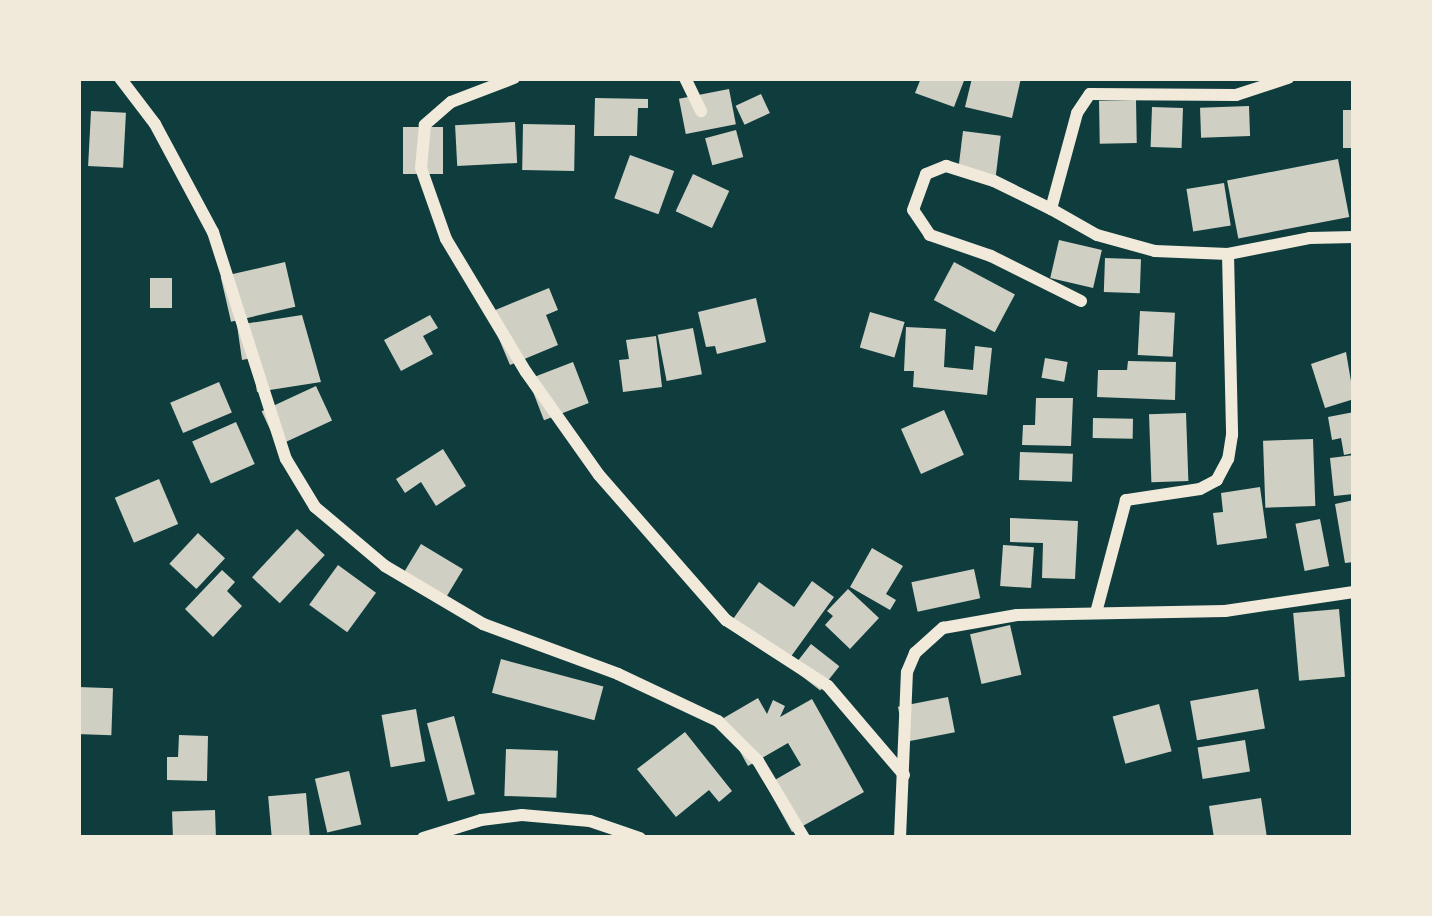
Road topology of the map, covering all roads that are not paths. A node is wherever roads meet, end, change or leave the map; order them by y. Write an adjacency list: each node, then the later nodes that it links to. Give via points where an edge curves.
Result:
1 (120, 78): 15 (street, via 155,124 213,232 286,459 315,507 385,566 483,624 718,722 758,761)
2 (514, 78): 12 (street, via 452,102 425,124 422,169 446,239 599,475 726,620 828,686)
3 (686, 78): 5 (street)
4 (1288, 78): 6 (street, via 1236,95 1090,94 1077,113)
5 (700, 111)
6 (1052, 209): 8 (street, via 1097,235 1155,251); 9 (street, via 946,166 926,174 913,210 930,235)
7 (1354, 237): 8 (street)
8 (1228, 254): 11 (street, via 1228,459 1217,480 1200,489 1126,500)
9 (1081, 301)
10 (1354, 592): 11 (street, via 1225,611)
11 (1096, 613): 12 (street, via 943,628 915,653 908,672)
12 (904, 775): 16 (street)
13 (423, 838): 14 (street, via 522,815 590,821)
14 (640, 838)
15 (804, 838)
16 (899, 838)

